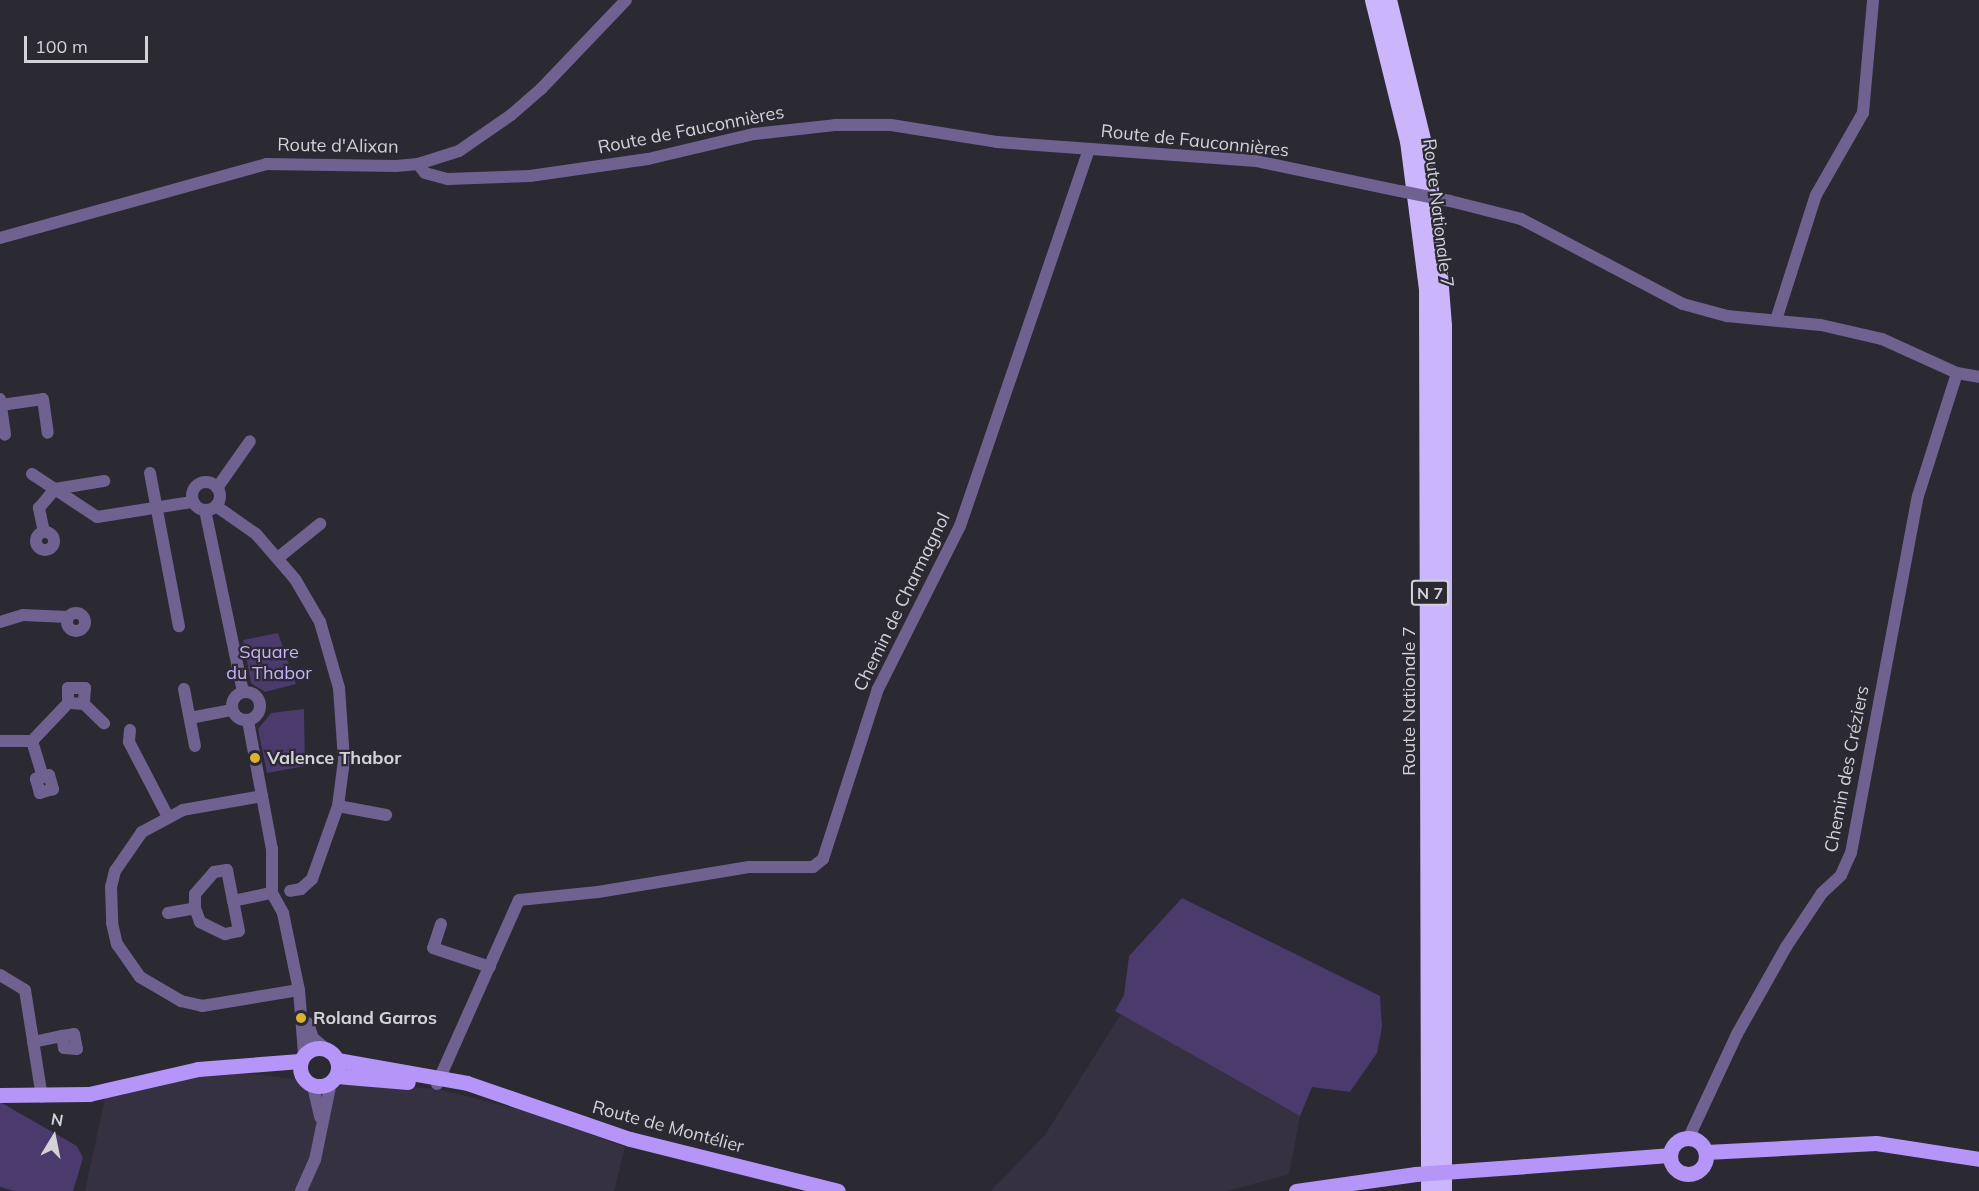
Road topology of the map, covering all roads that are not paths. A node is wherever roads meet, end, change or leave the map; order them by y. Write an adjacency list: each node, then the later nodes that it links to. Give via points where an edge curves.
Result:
1 (626, 0): 6 (street, Route d'Alixan, via 511,116 459,151)
2 (1374, 0): 69 (highway, Route Nationale 7 / N 7, via 1409,141 1428,289)
3 (1388, 0): 70 (highway, Route Nationale 7 / N 7, via 1423,144 1435,224 1443,326)
4 (1873, 0): 8 (street, via 1863,113 1816,195)
5 (1089, 149): 6 (street, Route de Fauconnières, via 997,142 891,125 835,125 754,134 648,159 530,176 448,179 425,173); 8 (street, Route de Fauconnières, bridge, via 1256,161 1450,201 1531,224 1683,304 1727,316); 50 (street, Chemin de Charmagnol, via 960,526 878,689 823,859 813,867 749,867 598,892 519,900)
6 (418, 164): 7 (street, Route d'Alixan, via 266,164)
7 (0, 238)
8 (1776, 320): 9 (street, Route de Fauconnières, via 1882,339)
9 (1957, 373): 10 (street, Route de Fauconnières); 62 (street, Chemin des Créziers, via 1918,496 1851,853 1841,875 1822,893 1781,956 1737,1034)
10 (1979, 377)
11 (0, 399): 12 (street)
12 (1, 405): 13 (street, via 43,399); 14 (street)
13 (48, 433)
14 (5, 435)
15 (250, 441): 19 (street)
16 (150, 473): 22 (street)
17 (32, 474): 20 (street)
18 (104, 481): 20 (street)
19 (217, 488): 21 (street, via 210,482 196,485 191,493); 23 (street, via 220,497)
20 (55, 489): 22 (street, via 97,517); 25 (street, via 39,508)
21 (192, 502): 22 (street); 23 (street)
22 (155, 506): 29 (street)
23 (211, 508): 26 (street, via 256,534); 31 (street)
24 (320, 524): 26 (street)
25 (44, 532)
26 (279, 557): 42 (street, via 320,622 336,672 344,730)
27 (68, 617): 28 (street, via 23,615)
28 (0, 622)
29 (179, 626)
30 (184, 689): 33 (street)
31 (243, 692): 32 (street, via 232,701); 34 (street, via 255,695 260,704 257,716)
32 (232, 710): 33 (street); 34 (street, via 238,718)
33 (190, 718): 39 (street)
34 (248, 721): 41 (street)
35 (104, 723): 38 (street, via 84,704 68,703)
36 (130, 730): 43 (street, via 129,742)
37 (0, 741): 38 (street)
38 (33, 741): 40 (street)
39 (195, 746)
40 (43, 777)
41 (262, 796): 43 (street); 45 (street)
42 (338, 806): 44 (street); 45 (street, via 312,879 301,889)
43 (167, 815): 52 (street, via 142,832 115,871 110,907 117,944 126,959 140,977 161,992 202,1006)
44 (386, 815)
45 (281, 893): 46 (street); 52 (street)
46 (233, 901): 47 (street, via 238,932 225,934 200,922); 47 (street, via 227,870 214,872 195,894)
47 (195, 908): 48 (street)
48 (168, 913)
49 (441, 924): 50 (street, via 434,948)
50 (490, 966): 58 (street, Chemin de Charmagnol)
51 (0, 975): 54 (street, via 25,990)
52 (299, 990): 55 (street, via 310,1033); 56 (street)
53 (62, 1036): 54 (street)
54 (33, 1042): 60 (street)
55 (331, 1055): 56 (main road, Route de Montélier, via 314,1048); 57 (main road); 58 (main road, Route de Montélier)
56 (305, 1070): 57 (main road, Route de Montélier); 60 (main road, Route de Montélier, via 244,1066 198,1070 99,1092); 61 (street)
57 (334, 1079): 58 (main road, Route de Montélier); 61 (street)
58 (439, 1081): 67 (main road, Route de Montélier, via 491,1092 630,1139)
59 (0, 1095): 60 (main road, Route de Montélier)
60 (42, 1097)
61 (321, 1131): 66 (street, via 315,1160)
62 (1689, 1137): 63 (main road, via 1700,1142); 64 (main road, via 1673,1144)
63 (1706, 1152): 64 (main road, via 1704,1164 1689,1174 1677,1171); 65 (main road, via 1876,1143)
64 (1669, 1155): 68 (main road, bridge, via 1416,1174)
65 (1979, 1159)
66 (301, 1191)
67 (838, 1191)
68 (1296, 1191)
69 (1430, 1191)
70 (1443, 1191)

